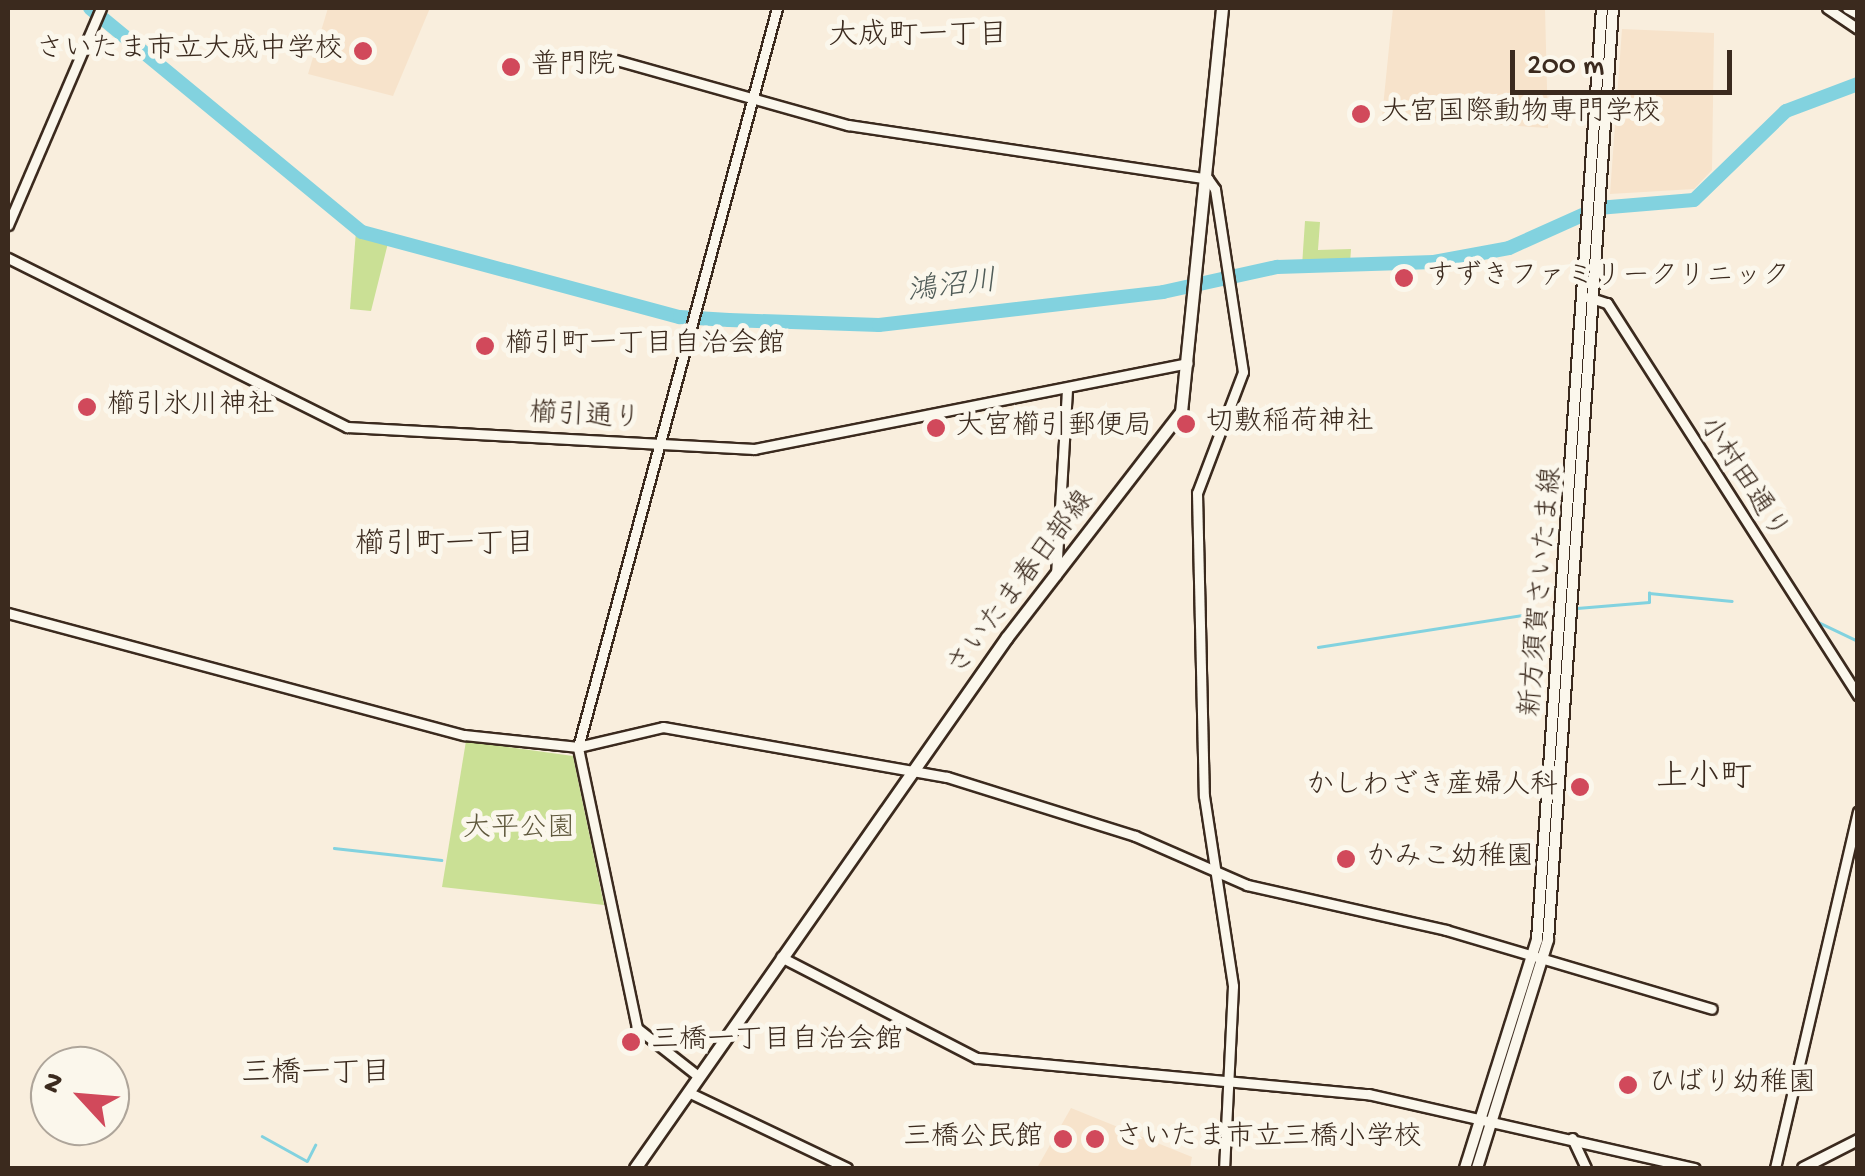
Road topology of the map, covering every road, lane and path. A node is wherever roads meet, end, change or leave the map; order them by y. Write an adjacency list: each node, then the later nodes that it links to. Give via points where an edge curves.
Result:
1 (778, 8): 11 (street)
2 (1222, 8): 12 (main road, さいたま春日部線)
3 (1602, 8): 13 (main road, 新方須賀さいたま線)
4 (1613, 8): 13 (main road, 新方須賀さいたま線)
5 (1827, 8): 9 (street)
6 (1847, 8): 8 (street)
7 (99, 13): 14 (street)
8 (1858, 14)
9 (1858, 29)
10 (616, 60): 11 (street)
11 (752, 100): 12 (street, via 848,125); 19 (street)
12 (1208, 179): 17 (main road, さいたま春日部線); 26 (street, via 1232,263 1244,372 1196,493 1204,796)
13 (1595, 202): 16 (main road, 新方須賀さいたま線)
14 (8, 225)
15 (8, 258): 19 (street, 櫛引通り, via 336,425)
16 (1591, 297): 22 (street, 小村田通り); 28 (main road, 新方須賀さいたま線)
17 (1190, 362): 18 (street, 櫛引通り); 20 (main road, さいたま春日部線, via 1174,426)
18 (1067, 388): 19 (street, 櫛引通り, via 754,449); 20 (street)
19 (660, 445): 23 (street)
20 (1056, 574): 24 (main road, さいたま春日部線)
21 (8, 613): 23 (street, via 464,735)
22 (1858, 696)
23 (578, 747): 24 (street, via 662,727); 30 (street, via 638,1028)
24 (914, 773): 26 (street, via 1007,792); 27 (main road, さいたま春日部線)
25 (1858, 812): 43 (street)
26 (1215, 868): 28 (street, via 1247,885); 31 (street, via 1231,956)
27 (780, 957): 30 (main road, さいたま春日部線); 31 (street, via 968,1056)
28 (1540, 958): 29 (street); 33 (main road, 新方須賀さいたま線)
29 (1712, 1009)
30 (698, 1076): 32 (main road, さいたま春日部線)
31 (1232, 1086): 33 (street, via 1368,1094); 38 (street)
32 (688, 1092): 36 (main road, さいたま春日部線); 37 (street)
33 (1488, 1116): 34 (street); 39 (main road, 新方須賀さいたま線); 40 (main road, 新方須賀さいたま線)
34 (1572, 1138): 41 (street); 42 (street)
35 (1858, 1140): 44 (main road)
36 (635, 1168)
37 (847, 1168)
38 (1224, 1168)
39 (1465, 1168)
40 (1477, 1168)
41 (1586, 1168)
42 (1695, 1168)
43 (1775, 1168)
44 (1803, 1168)

